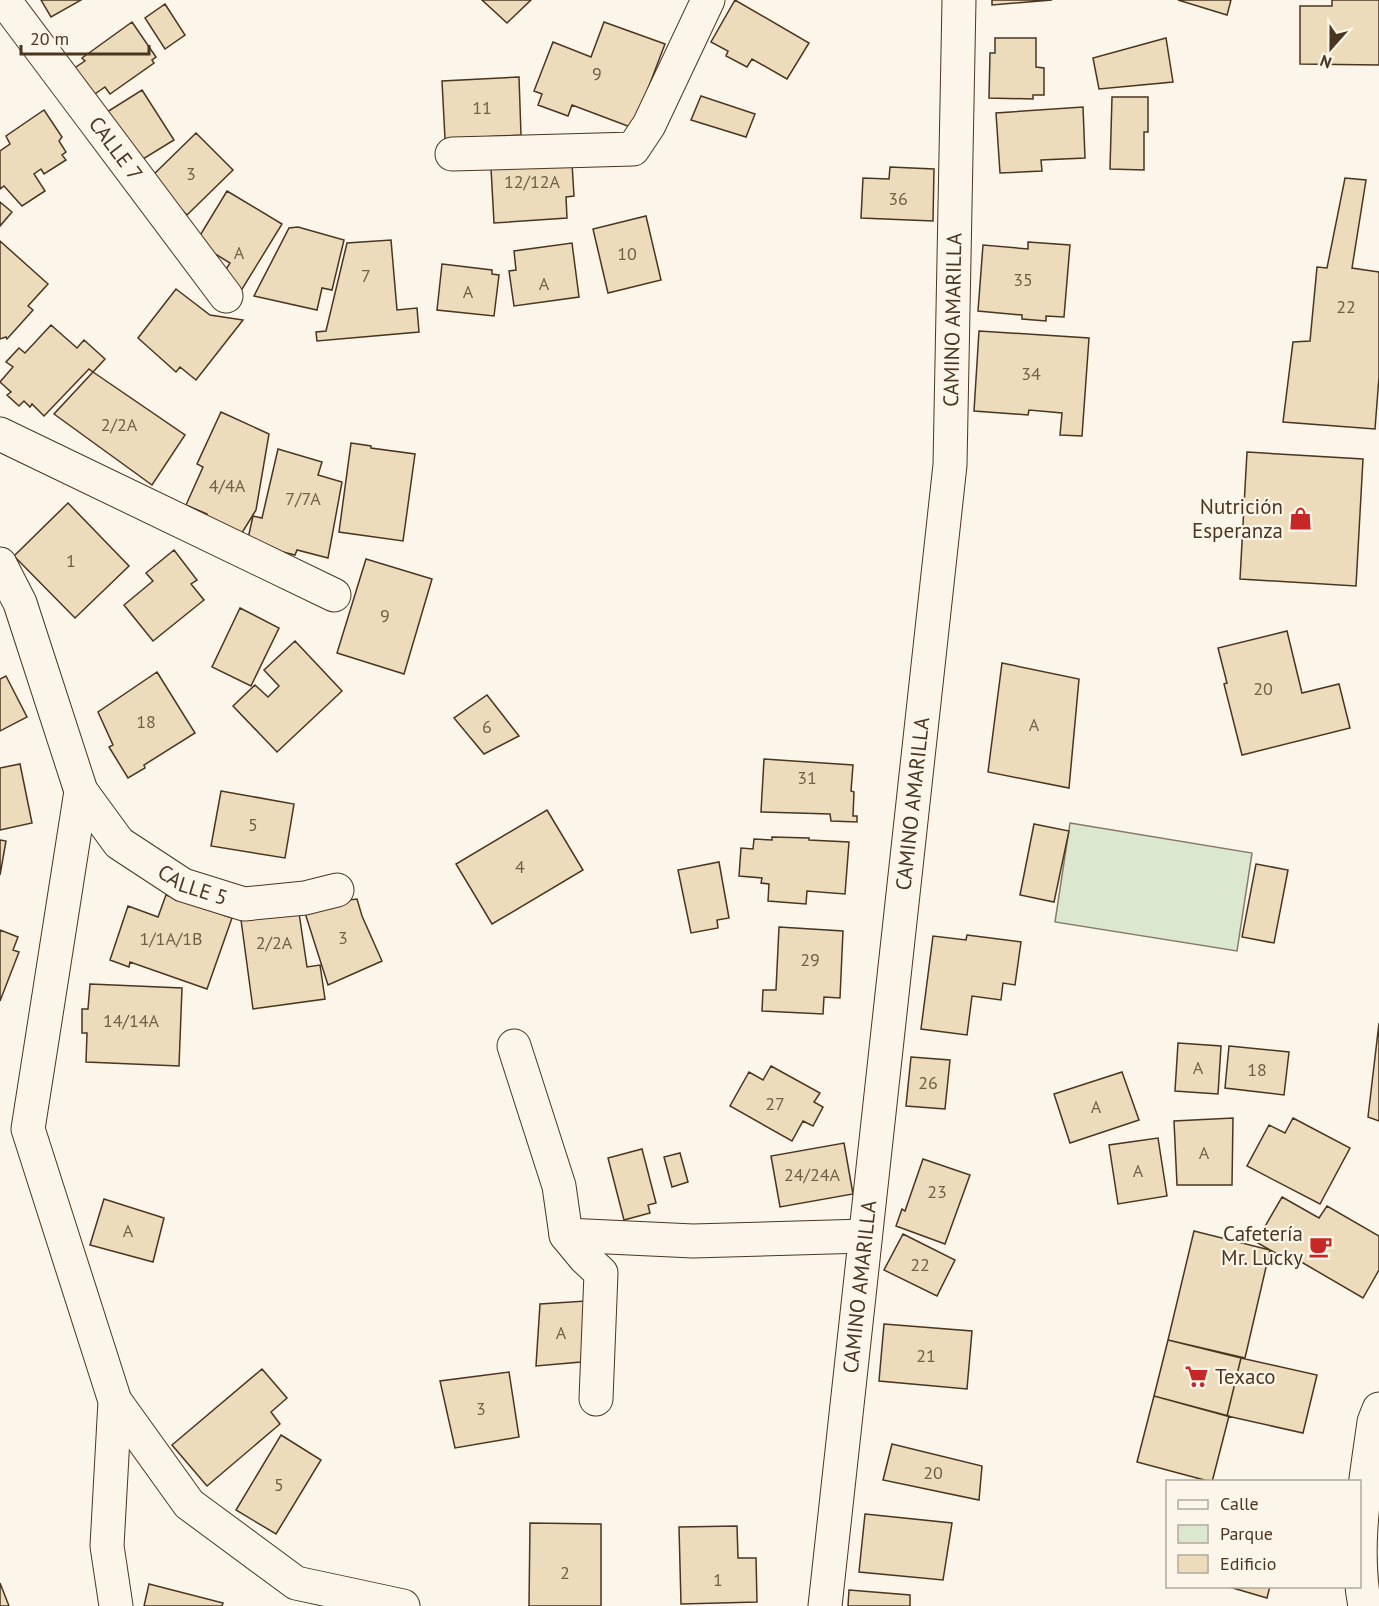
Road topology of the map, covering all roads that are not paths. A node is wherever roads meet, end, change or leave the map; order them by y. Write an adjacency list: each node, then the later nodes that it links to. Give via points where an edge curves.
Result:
1 (4, 0): 5 (street, CALLE 7)
2 (708, 0): 4 (street, via 649,125 633,149)
3 (959, 0): 13 (street, CAMINO AMARILLA, via 950,465)
4 (452, 154)
5 (226, 296)
6 (0, 434): 8 (street)
7 (0, 564): 9 (street, via 20,603)
8 (334, 595)
9 (81, 791): 10 (street, CALLE 5, via 119,843 183,885 244,904 305,898); 15 (street, via 28,1129)
10 (337, 890)
11 (514, 1046): 12 (street, via 559,1186)
12 (566, 1235): 13 (street, via 693,1241); 14 (street, via 601,1273)
13 (865, 1236): 23 (street, CAMINO AMARILLA)
14 (596, 1399)
15 (115, 1401): 21 (street, via 107,1546); 22 (street, via 189,1504 296,1583)
16 (1379, 1409): 17 (street, via 1363,1506)
17 (1361, 1557)
18 (1379, 1577): 19 (street)
19 (1361, 1583)
20 (1361, 1588): 24 (street)
21 (116, 1606)
22 (403, 1606)
23 (825, 1606)
24 (1365, 1606)

